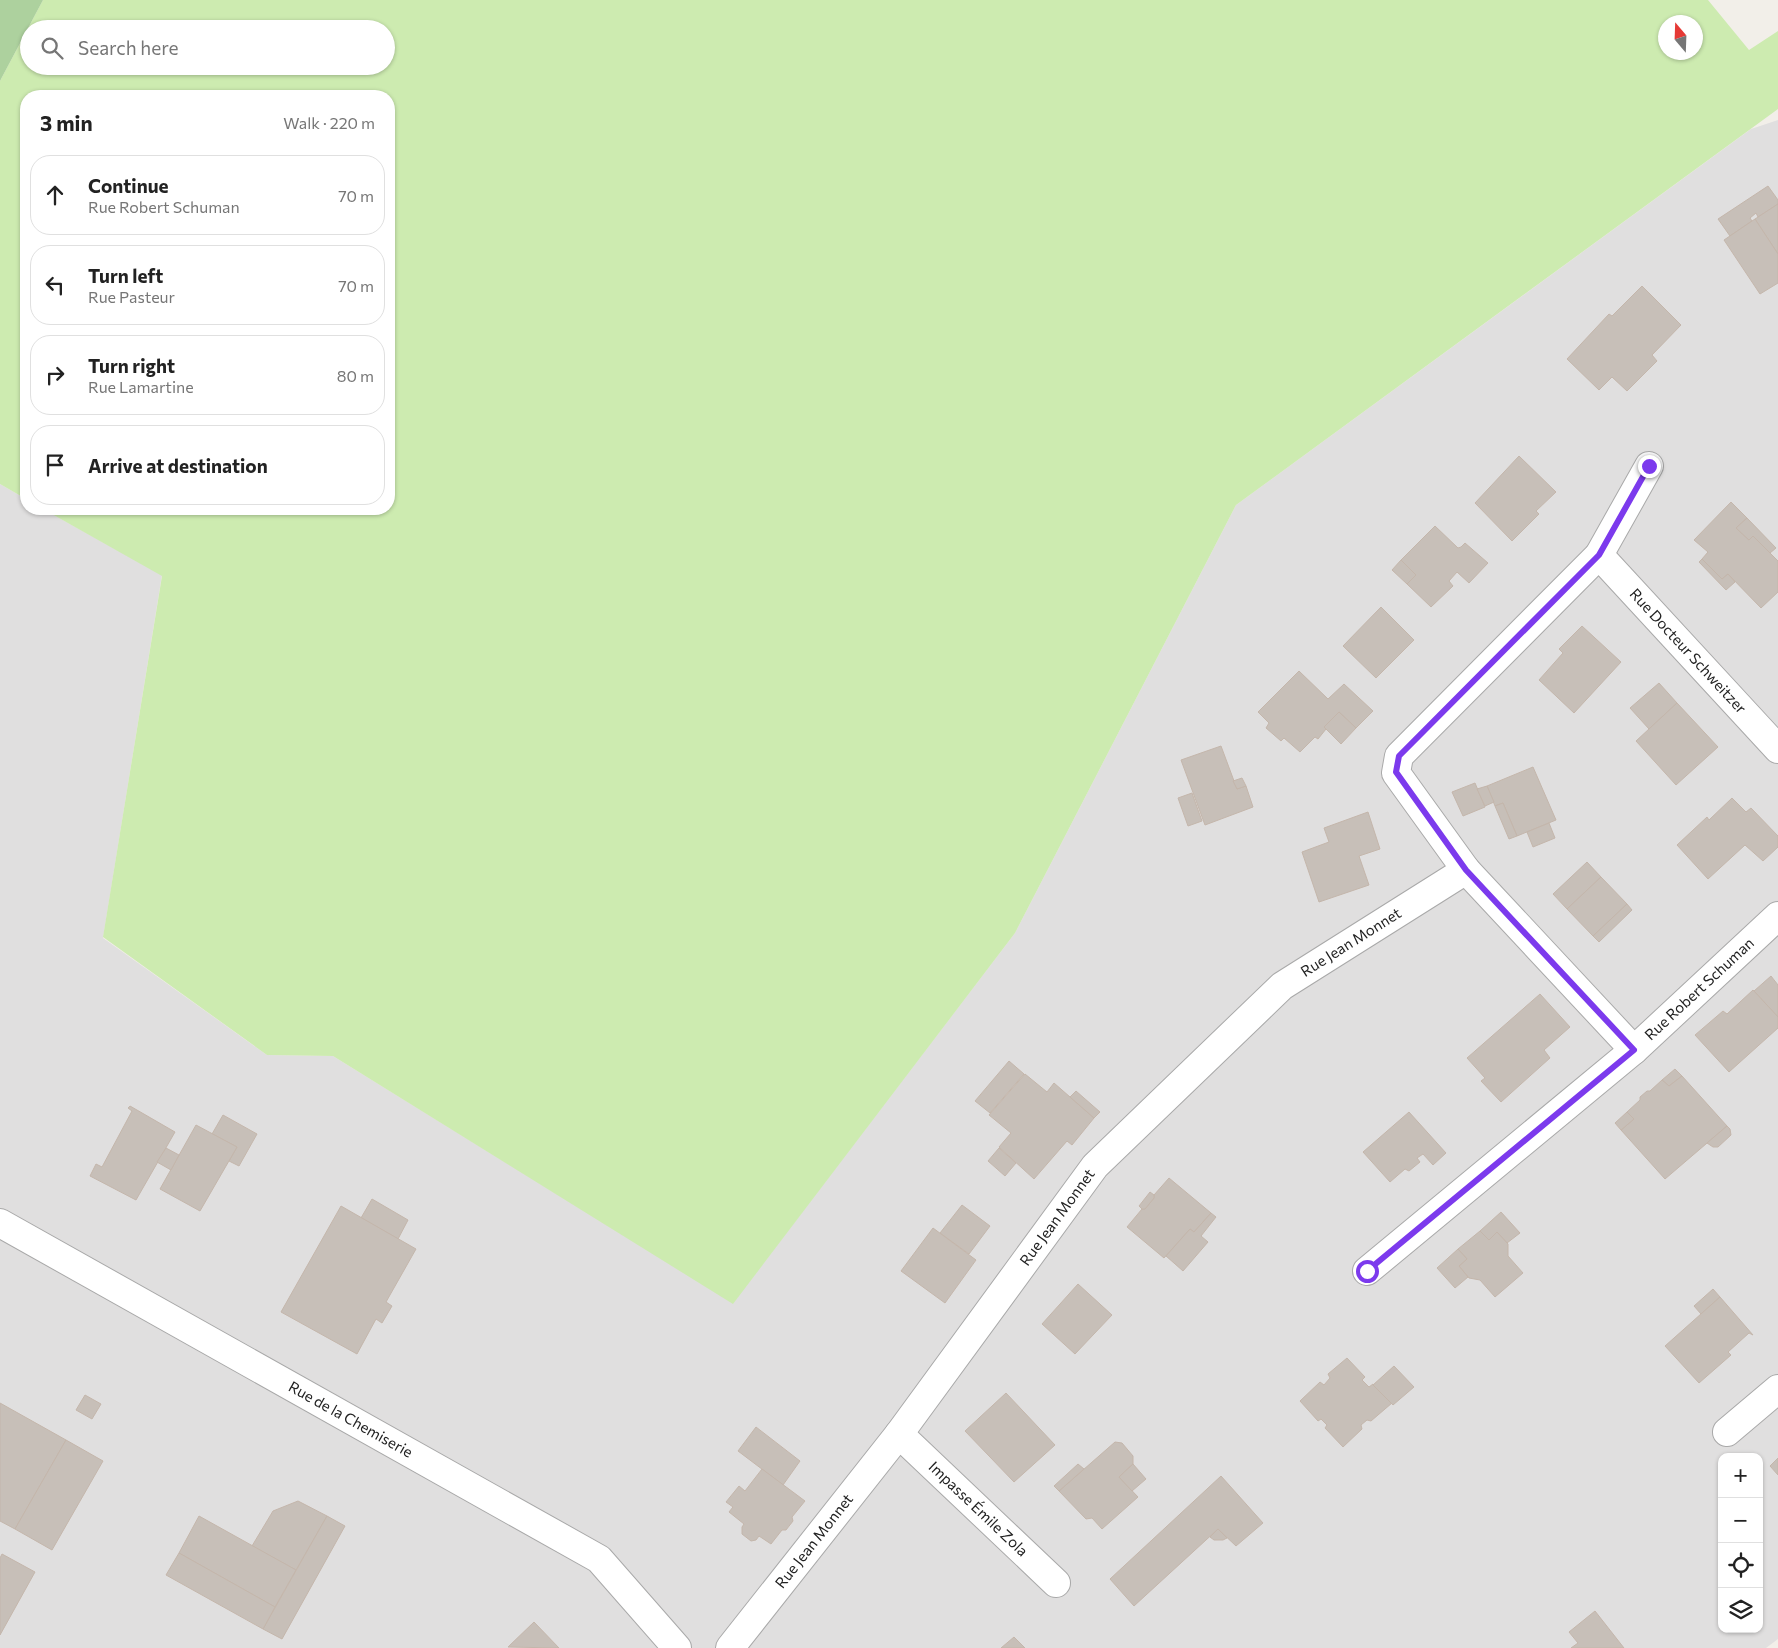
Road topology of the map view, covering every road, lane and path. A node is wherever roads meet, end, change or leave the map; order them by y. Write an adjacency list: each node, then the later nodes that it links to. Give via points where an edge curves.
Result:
1 (1649, 466): 2 (street)
2 (1599, 555): 3 (street, Rue Docteur Schweitzer); 4 (street, via 1399,756 1396,772)
3 (1778, 749)
4 (1466, 870): 6 (street); 11 (street, Rue Jean Monnet, via 1282,986 1095,1166)
5 (1778, 916): 6 (street, Rue Robert Schuman)
6 (1634, 1050): 8 (street, Rue Robert Schuman)
7 (0, 1223): 13 (street, Rue de la Chemiserie, via 599,1559)
8 (1367, 1271)
9 (1778, 1389): 10 (street)
10 (1727, 1432)
11 (899, 1434): 12 (street, Impasse Émile Zola); 14 (street, Rue Jean Monnet)
12 (1056, 1583)
13 (677, 1648)
14 (730, 1648)

